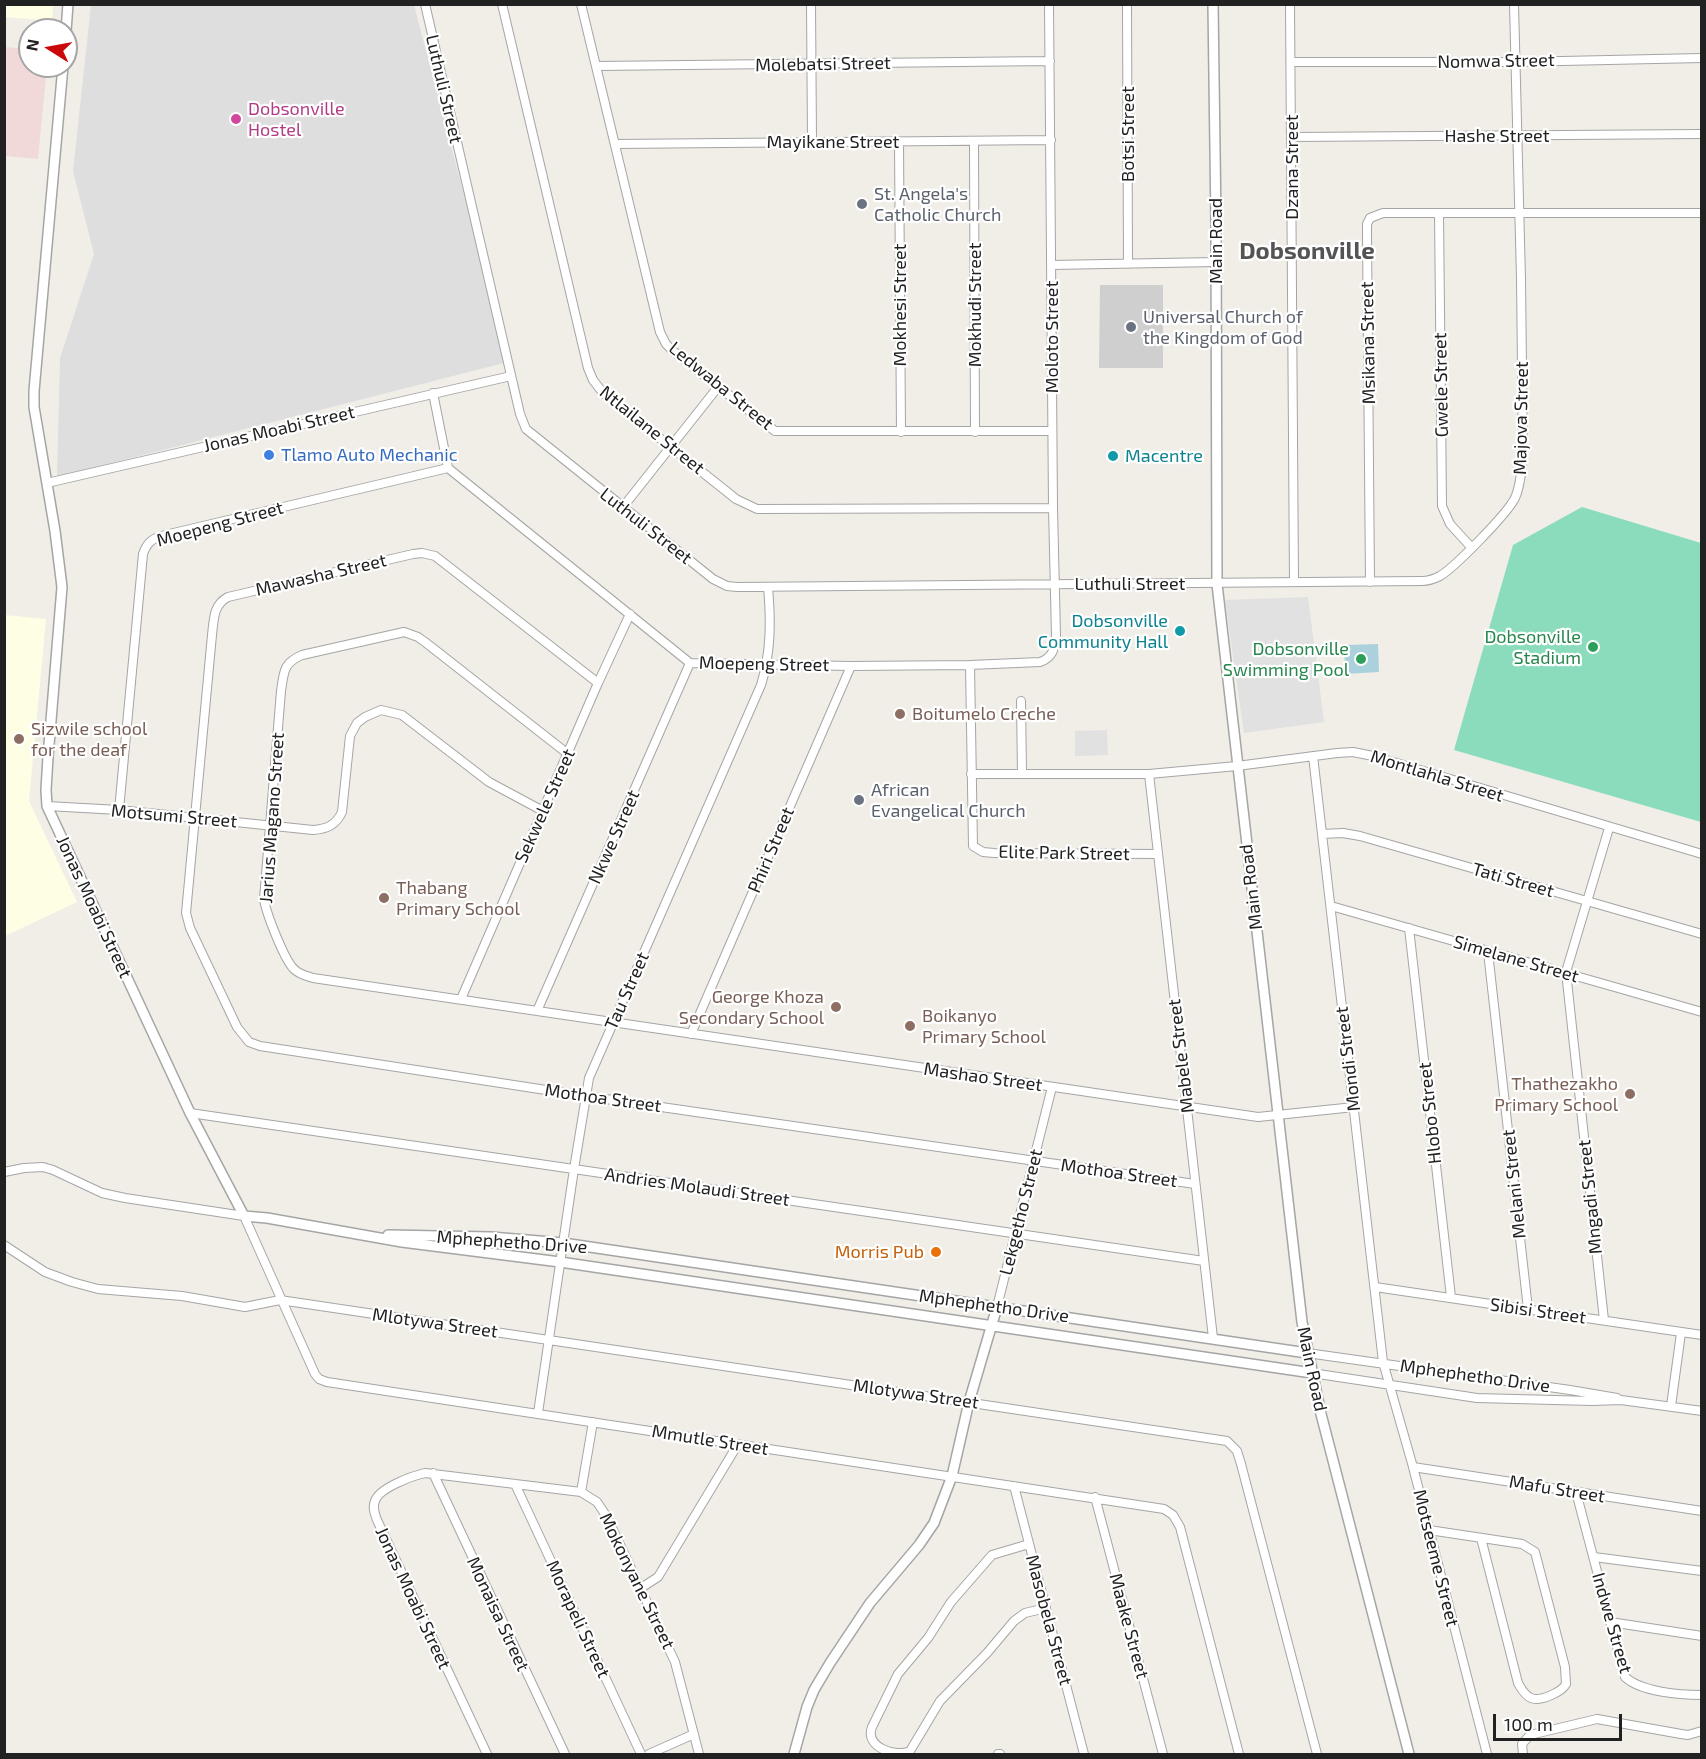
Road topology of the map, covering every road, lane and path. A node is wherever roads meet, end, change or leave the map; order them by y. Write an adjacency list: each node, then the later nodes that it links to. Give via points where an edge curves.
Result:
1 (425, 4): 31 (street, Luthuli Street)
2 (502, 4): 37 (street, Ntlailane Street, via 588,368 603,393)
3 (580, 4): 15 (street, Ledwaba Street)
4 (811, 4): 14 (street)
5 (1049, 4): 11 (street, Moloto Street)
6 (1127, 4): 29 (street, Botsi Street)
7 (1213, 4): 28 (street, Main Road)
8 (1290, 4): 12 (street, Dzana Street)
9 (1514, 4): 13 (street, Majova Street)
10 (1701, 58): 13 (street, Nomwa Street)
11 (1050, 61): 14 (street, Molebatsi Street); 20 (street, Moloto Street)
12 (1291, 62): 13 (street, Nomwa Street); 19 (street, Dzana Street)
13 (1515, 62): 18 (street, Majova Street)
14 (811, 64): 15 (street, Molebatsi Street); 21 (street)
15 (596, 66): 24 (street, Ledwaba Street)
16 (62, 78): 39 (street, Jonas Moabi Street, via 34,391)
17 (1701, 134): 18 (street, Hashe Street)
18 (1516, 136): 19 (street, Hashe Street); 27 (street, Majova Street)
19 (1292, 137): 43 (street, Dzana Street)
20 (1051, 140): 23 (street, Mayikane Street); 30 (street, Moloto Street)
21 (812, 141): 22 (street, Mayikane Street); 24 (street, Mayikane Street)
22 (899, 142): 23 (street, Mayikane Street); 35 (street, Mokhesi Street)
23 (974, 142): 36 (street, Mokhudi Street)
24 (615, 144): 32 (street, Ledwaba Street, via 660,332 666,344)
25 (1439, 213): 27 (street, Msikana Street); 42 (street, Gwele Street, via 1442,506 1450,524); 44 (street, Msikana Street, via 1383,213 1367,224)
26 (1701, 213): 27 (street, Msikana Street)
27 (1520, 214): 42 (street, Majova Street, via 1521,478 1509,509)
28 (1216, 262): 29 (street); 45 (street, Main Road)
29 (1128, 264): 30 (street)
30 (1051, 266): 34 (street, Moloto Street)
31 (511, 376): 33 (street, Jonas Moabi Street); 40 (street, Luthuli Street, via 526,429)
32 (718, 387): 35 (street, Ledwaba Street, via 775,431); 37 (street)
33 (433, 393): 38 (street); 39 (street, Jonas Moabi Street)
34 (1052, 431): 36 (street, Ledwaba Street); 41 (street, Moloto Street)
35 (901, 432): 36 (street, Ledwaba Street)
36 (975, 432)
37 (671, 447): 40 (street); 41 (street, Ntlailane Street, via 736,499 757,508)
38 (448, 468): 48 (street, Moepeng Street); 63 (street, Moepeng Street, via 165,535 146,546)
39 (47, 483): 62 (street, Jonas Moabi Street, via 62,587)
40 (623, 507): 47 (street, Luthuli Street, via 720,584)
41 (1053, 508): 46 (street, Moloto Street)
42 (1471, 547): 44 (street, Majova Street, via 1452,567 1430,580)
43 (1294, 582): 44 (street, Majova Street); 45 (street, Majova Street)
44 (1370, 582)
45 (1217, 584): 46 (street, Luthuli Street); 58 (street, Main Road)
46 (1054, 585): 47 (street, Luthuli Street); 49 (street, Moloto Street, via 1054,650 1047,660)
47 (768, 587): 52 (street, Tau Street, via 771,620)
48 (630, 614): 50 (street, Moepeng Street); 54 (street, Sekwele Street)
49 (1040, 662): 51 (street, Moepeng Street)
50 (690, 663): 52 (street, Moepeng Street); 78 (street, Nkwe Street)
51 (970, 665): 53 (street, Moepeng Street); 60 (street, Elite Park Street)
52 (767, 666): 53 (street, Moepeng Street); 80 (street, Tau Street)
53 (851, 666): 81 (street, Phiri Street)
54 (598, 682): 56 (street, Sekwele Street); 65 (street, Mawasha Street, via 430,554 413,554 228,597 220,601 214,616)
55 (1021, 701): 59 (street)
56 (568, 754): 64 (street, Sekwele Street); 66 (street, Jarius Magano Street, via 418,637 396,633 289,662 281,691)
57 (1313, 756): 58 (street, Montlahla Street); 67 (street, Montlahla Street, via 1353,752 1373,756); 68 (street, Mondi Street)
58 (1237, 766): 61 (street, Montlahla Street); 87 (street, Main Road)
59 (1022, 773): 60 (street, Montlahla Street); 61 (street, Montlahla Street)
60 (971, 774): 69 (street, Elite Park Street, via 972,841 982,852)
61 (1149, 774): 69 (street, Mabele Street)
62 (47, 806): 63 (street, Motsumi Street); 86 (street, Jonas Moabi Street)
63 (119, 810): 65 (street, Motsumi Street)
64 (543, 811): 66 (street, Motsumi Street, via 489,782 402,715 381,710 365,717 353,730 339,820 324,829 313,830); 77 (street, Sekwele Street)
65 (195, 818): 66 (street, Motsumi Street); 83 (street, Mothoa Street, via 187,919 237,1027 249,1042)
66 (270, 824): 77 (street, Jarius Magano Street, via 265,906 296,971 313,978)
67 (1608, 828): 70 (street, Montlahla Street); 71 (street, Mngadi Street)
68 (1322, 834): 71 (street, Tati Street, via 1360,836); 72 (street, Mondi Street)
69 (1158, 854): 84 (street, Mabele Street)
70 (1701, 854)
71 (1586, 900): 74 (street, Tati Street); 76 (street, Mngadi Street)
72 (1331, 906): 73 (street, Simelane Street); 85 (street, Mondi Street)
73 (1409, 928): 75 (street, Simelane Street); 100 (street, Hlobo Street)
74 (1701, 934)
75 (1488, 952): 76 (street, Simelane Street); 103 (street, Melani Street)
76 (1566, 972): 79 (street, Simelane Street); 104 (street, Mngadi Street)
77 (461, 999): 78 (street, Jarius Magano Street)
78 (537, 1011): 80 (street, Jarius Magano Street)
79 (1701, 1012)
80 (613, 1024): 81 (street, Mashao Street); 83 (street, Tau Street)
81 (691, 1034): 82 (street, Mashao Street)
82 (1052, 1087): 84 (street, Mashao Street); 88 (street, Lekgetho Street)
83 (585, 1096): 88 (street, Mothoa Street); 89 (street, Tau Street)
84 (1187, 1106): 87 (street, Mashao Street, via 1258,1117); 91 (street, Mabele Street)
85 (1353, 1107): 87 (street, Mashao Street); 99 (street, Mondi Street)
86 (190, 1113): 89 (street, Andries Molaudi Street); 92 (street, Jonas Moabi Street)
87 (1278, 1115): 110 (street, Main Road)
88 (1034, 1161): 91 (street, Mothoa Street); 94 (street, Lekgetho Street)
89 (574, 1169): 94 (street, Andries Molaudi Street); 95 (street, Tau Street)
90 (4, 1172): 92 (street, via 42,1167 102,1193)
91 (1195, 1184): 97 (street, Mabele Street)
92 (244, 1216): 93 (street, Mphephetho Drive); 101 (street, Jonas Moabi Street)
93 (364, 1234): 95 (street, Mphephetho Drive); 98 (street, Mphephetho Drive)
94 (1014, 1234): 97 (street, Andries Molaudi Street); 102 (street, Lekgetho Street)
95 (563, 1243): 98 (street, Tau Street); 102 (street, Mphephetho Drive)
96 (4, 1245): 101 (street, Mlotywa Street, via 45,1272 98,1289 182,1296 245,1307)
97 (1204, 1261): 108 (street, Mabele Street)
98 (560, 1262): 105 (street, Mphephetho Drive); 109 (street, Tau Street)
99 (1375, 1287): 100 (street, Sibisi Street); 111 (street, Mondi Street)
100 (1451, 1297): 103 (street, Sibisi Street)
101 (280, 1300): 109 (street, Mlotywa Street); 118 (street, Mmutle Street, via 315,1374 322,1380)
102 (997, 1307): 105 (street, Lekgetho Street); 108 (street, Mphephetho Drive)
103 (1528, 1309): 104 (street, Sibisi Street)
104 (1604, 1320): 106 (street, Sibisi Street)
105 (992, 1327): 112 (street, Mphephetho Drive); 115 (street, Lekgetho Street)
106 (1681, 1332): 107 (street, Sibisi Street); 116 (street)
107 (1701, 1335)
108 (1213, 1338): 110 (street, Mphephetho Drive)
109 (549, 1340): 115 (street, Mlotywa Street); 118 (street, Tau Street)
110 (1307, 1353): 111 (street, Mphephetho Drive); 112 (street, Main Road)
111 (1383, 1362): 113 (street, Motseeme Street); 114 (street, Mphephetho Drive)
112 (1311, 1373): 113 (street, Mphephetho Drive); 152 (street, Main Road)
113 (1391, 1386): 114 (street, Mphephetho Drive, via 1477,1398); 121 (street, Motseeme Street)
114 (1621, 1400): 116 (street, Mphephetho Drive)
115 (969, 1402): 123 (street, Lekgetho Street); 151 (street, Mlotywa Street, via 1218,1439 1234,1446)
116 (1671, 1406): 117 (street, Mphephetho Drive)
117 (1701, 1411)
118 (538, 1413): 119 (street, Mmutle Street)
119 (593, 1422): 120 (street, Mmutle Street); 126 (street)
120 (738, 1444): 123 (street, Mmutle Street); 135 (street, via 662,1571)
121 (1413, 1467): 127 (street, Mafu Street); 130 (street, Motseeme Street)
122 (433, 1473): 124 (street); 142 (street, Jonas Moabi Street, via 385,1490 377,1497 374,1510); 143 (street, Monaisa Street)
123 (952, 1476): 125 (street, Mmutle Street); 147 (street, Lekgetho Street, via 927,1534 870,1603 819,1680)
124 (515, 1484): 126 (street); 144 (street, Morapeli Street)
125 (1014, 1486): 128 (street, Mmutle Street); 132 (street, Masobela Street)
126 (581, 1492): 135 (street, Mokonyane Street, via 601,1507)
127 (1576, 1492): 129 (street, Mafu Street); 133 (street, Indwe Street)
128 (1095, 1497): 149 (street, Maake Street); 150 (street, Mmutle Street, via 1164,1509 1180,1527)
129 (1701, 1511)
130 (1429, 1530): 131 (street); 153 (street, Motseeme Street)
131 (1481, 1539): 131 (street, via 1522,1544 1535,1552 1567,1677 1560,1692 1530,1698 1518,1683)
132 (1029, 1544): 136 (street, Masobela Street); 136 (street, via 992,1555 951,1602 898,1674 872,1727 872,1742 901,1753 910,1751 940,1701 1014,1621 1024,1613)
133 (1594, 1557): 134 (street); 137 (street, Indwe Street)
134 (1701, 1571)
135 (641, 1588): 141 (street, Mokonyane Street, via 675,1662)
136 (1047, 1608): 148 (street, Masobela Street)
137 (1610, 1622): 138 (street); 139 (street, Indwe Street, via 1622,1670 1629,1682 1660,1691)
138 (1701, 1636)
139 (1701, 1695)
140 (1701, 1731): 154 (street, via 1688,1735 1597,1719 1530,1735 1522,1744)
141 (694, 1734): 145 (street); 146 (street, Mokonyane Street)
142 (487, 1755)
143 (565, 1755)
144 (641, 1755)
145 (649, 1755)
146 (699, 1755)
147 (794, 1755)
148 (1084, 1755)
149 (1163, 1755)
150 (1239, 1755)
151 (1317, 1755)
152 (1409, 1755)
153 (1487, 1755)
154 (1523, 1755)

